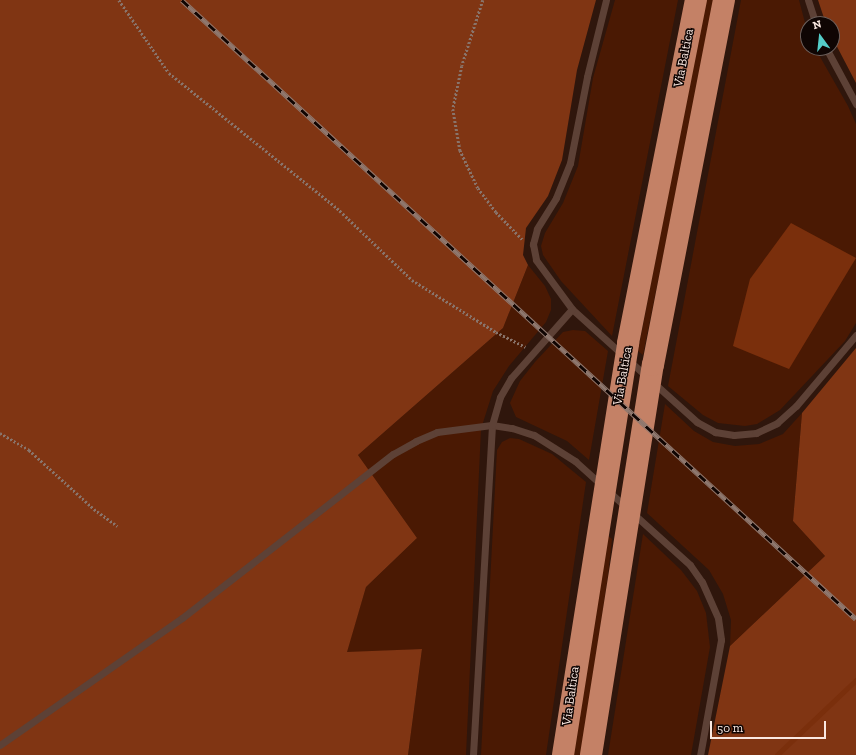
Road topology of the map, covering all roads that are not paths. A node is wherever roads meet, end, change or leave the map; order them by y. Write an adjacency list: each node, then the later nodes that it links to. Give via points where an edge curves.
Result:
1 (606, 0): 8 (lane, via 570,163 556,198 536,229 533,244 536,260)
2 (696, 0): 13 (highway, Via Baltica, via 628,343 597,526)
3 (724, 0): 14 (highway, Via Baltica, via 653,365)
4 (808, 0): 5 (lane)
5 (813, 16)
6 (830, 56): 7 (lane)
7 (856, 104)
8 (572, 309): 9 (lane, via 697,422 715,432 734,435 756,433 777,423 796,406); 10 (lane, via 533,351 504,391)
9 (856, 335)
10 (492, 425): 11 (lane, via 437,432 393,454 182,618); 12 (lane); 15 (lane, via 534,435 574,461 690,565 702,582 718,618 721,640)
11 (0, 745)
12 (473, 755)
13 (563, 755)
14 (591, 755)
15 (700, 755)

